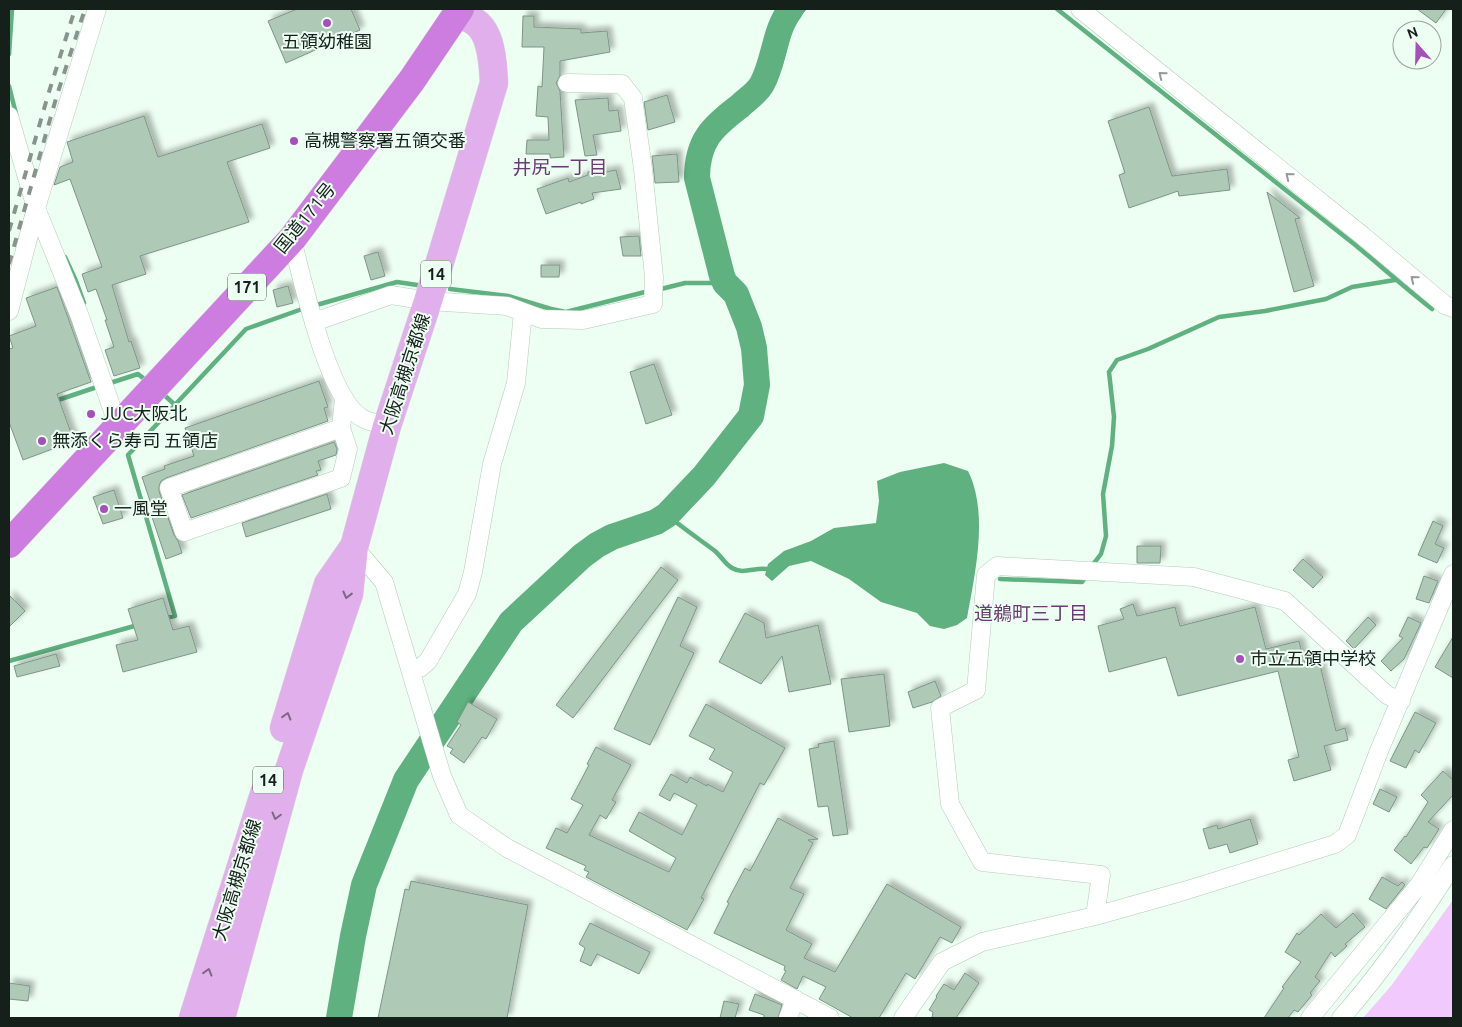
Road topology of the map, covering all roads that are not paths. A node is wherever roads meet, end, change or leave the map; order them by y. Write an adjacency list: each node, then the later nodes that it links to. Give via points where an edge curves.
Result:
1 (96, 9): 6 (street)
2 (1080, 9): 9 (street, one-way to 2, via 1445,305)
3 (458, 11): 7 (highway, 国道171号 / 171, via 412,80); 8 (main road, 大阪高槻京都線 / 14, via 476,22 485,33 493,58 494,83)
4 (567, 83): 11 (street, via 622,84 633,98 643,169 654,300 653,304 583,320 542,319)
5 (9, 116): 6 (street)
6 (36, 208): 10 (street); 14 (street, via 79,314)
7 (292, 239): 12 (street); 14 (highway, 国道171号 / 171)
8 (428, 301): 11 (street, via 507,306); 12 (street, via 391,295); 15 (main road, 大阪高槻京都線 / 14)
9 (1453, 308)
10 (9, 311)
11 (523, 312): 20 (street, via 516,383 492,464 467,594 428,661)
12 (313, 319): 13 (street, via 332,375)
13 (344, 399): 15 (street, via 361,417); 16 (street)
14 (118, 426): 17 (highway, 国道171号 / 171)
15 (387, 426): 18 (main road, 大阪高槻京都線 / 14)
16 (341, 428): 16 (street, via 348,449 341,478 184,532 168,488)
17 (9, 544)
18 (354, 547): 20 (street, via 384,582); 26 (main road, 大阪高槻京都線 / 14, one-way to 18, via 328,584); 27 (main road, 大阪高槻京都線 / 14, one-way to 27, via 349,594 288,770)
19 (1453, 574): 21 (street)
20 (411, 670): 25 (street, via 442,776 459,815 499,842)
21 (1401, 701): 24 (street, via 1347,834 1335,844); 24 (street, via 1387,695 1285,601 1194,577 997,566 986,575 976,690 940,708 950,804 982,862 1101,874)
22 (1453, 830): 31 (street, via 1419,885)
23 (1453, 865): 32 (street, via 1418,919)
24 (1095, 916): 30 (street, via 982,942 942,962)
25 (795, 999): 28 (street); 29 (street)
26 (193, 1018)
27 (221, 1018)
28 (788, 1018)
29 (830, 1018)
30 (903, 1018)
31 (1310, 1018)
32 (1341, 1018)

